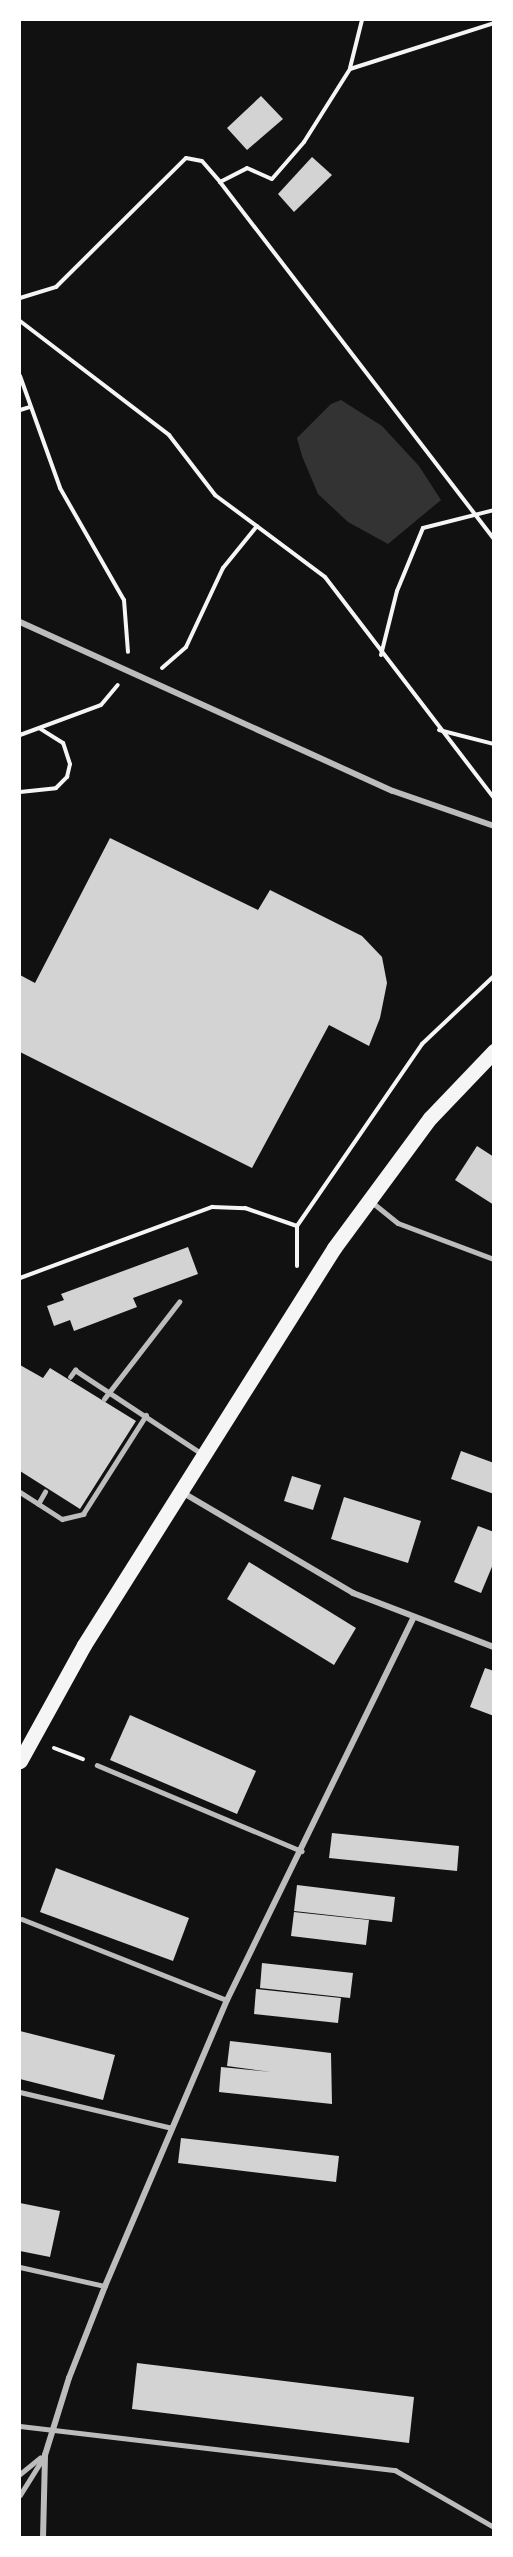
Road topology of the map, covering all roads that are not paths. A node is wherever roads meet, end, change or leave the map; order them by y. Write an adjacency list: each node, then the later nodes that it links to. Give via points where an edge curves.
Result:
1 (20, 622): 2 (street, via 382,787)
2 (494, 826)
3 (494, 1051): 4 (main road, via 430,1118)
4 (368, 1199): 5 (lane, via 398,1223); 11 (main road)
5 (494, 1259)
6 (180, 1302): 8 (lane)
7 (70, 1377): 8 (lane, via 75,1370)
8 (109, 1391): 9 (lane); 10 (lane)
9 (104, 1399)
10 (146, 1415): 11 (lane); 15 (lane, via 83,1514 62,1519)
11 (203, 1454): 12 (main road)
12 (180, 1491): 16 (street, via 353,1593); 18 (main road)
13 (20, 1492): 15 (lane)
14 (45, 1492): 15 (lane)
15 (38, 1504)
16 (414, 1617): 17 (street); 20 (street)
17 (494, 1647)
18 (20, 1761)
19 (97, 1765): 20 (lane)
20 (302, 1851): 22 (street)
21 (22, 1919): 22 (lane)
22 (227, 2000): 24 (street)
23 (20, 2092): 24 (lane)
24 (172, 2128): 26 (street)
25 (20, 2267): 26 (lane)
26 (105, 2286): 28 (street)
27 (20, 2426): 28 (lane)
28 (52, 2433): 29 (street); 32 (lane, via 395,2470)
29 (45, 2455): 30 (lane); 31 (lane); 33 (street)
30 (20, 2474)
31 (20, 2495)
32 (494, 2527)
33 (43, 2538)

